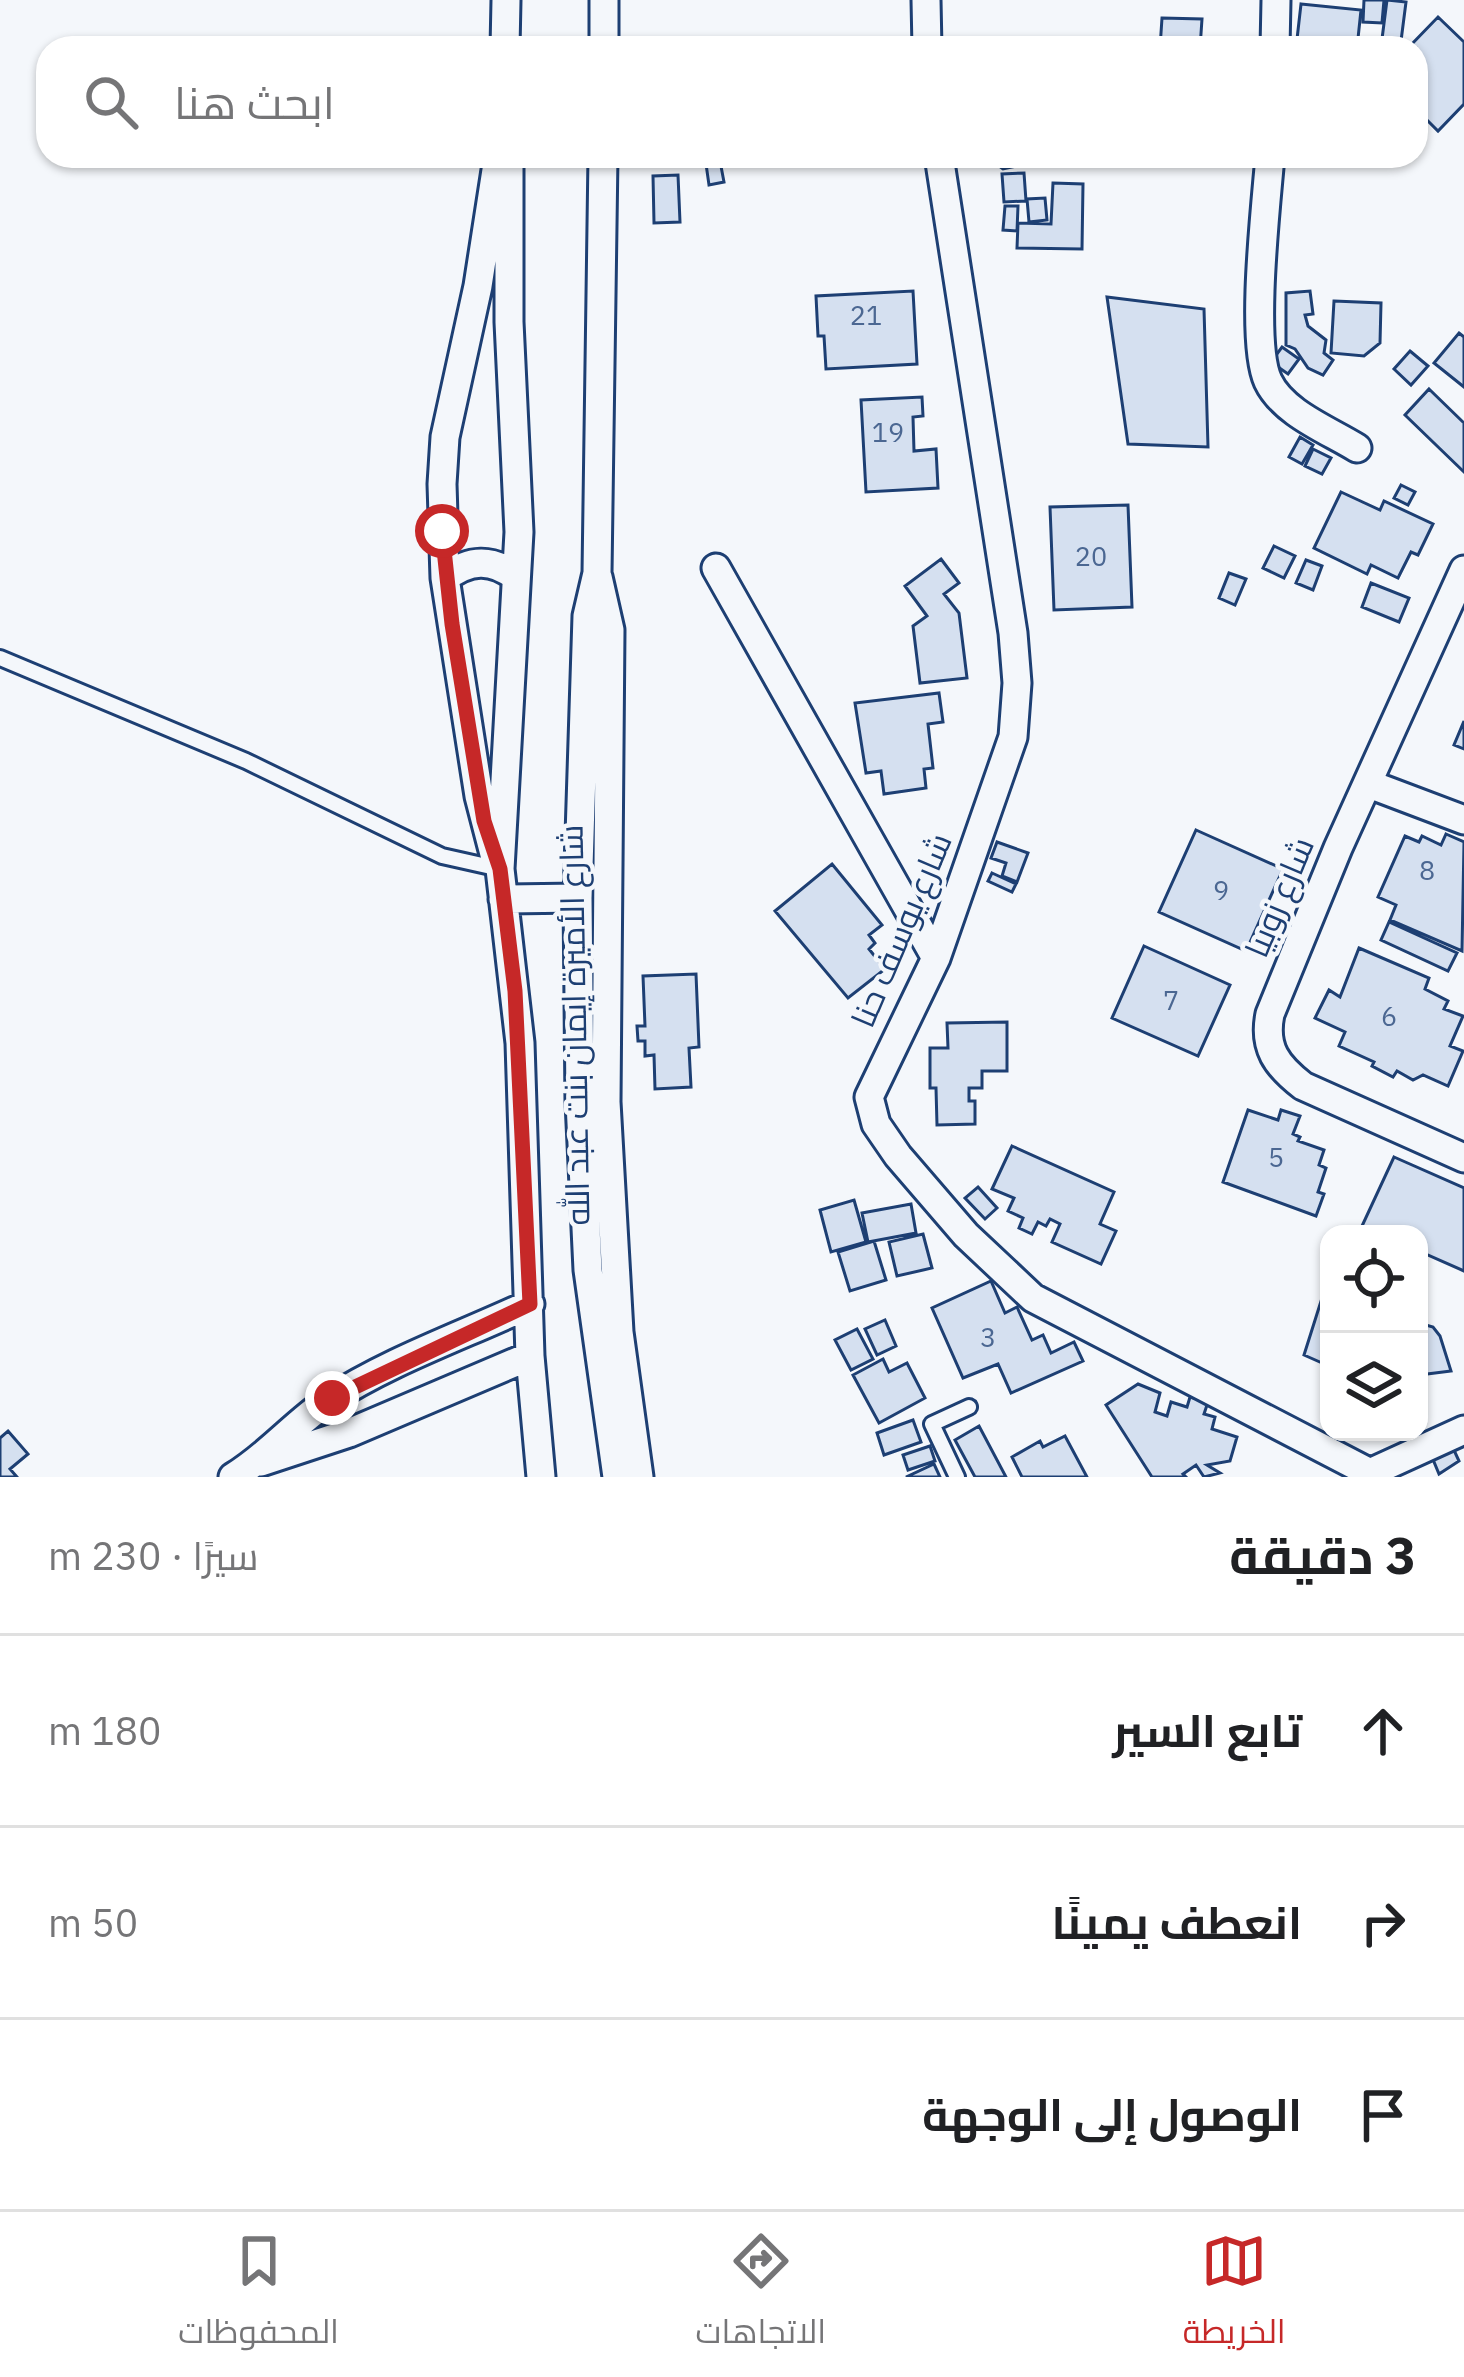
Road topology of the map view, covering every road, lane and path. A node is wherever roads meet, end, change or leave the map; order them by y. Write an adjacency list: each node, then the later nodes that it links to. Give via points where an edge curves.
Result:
1 (506, 0): 5 (street)
2 (604, 0): 6 (street)
3 (926, 0): 7 (street)
4 (1276, 0): 8 (street)
5 (505, 36)
6 (604, 36)
7 (927, 36)
8 (1275, 36)
9 (496, 168): 14 (street)
10 (509, 168): 15 (street)
11 (603, 168): 19 (street, شارع الأميرة إيمان بنت عبد الله)
12 (941, 168): 28 (street, شارع يوسف حنا, via 1017,683 1002,775)
13 (1269, 168): 16 (street, via 1260,350 1269,384 1293,410)
14 (462, 356): 15 (street, via 486,370); 21 (street, via 442,484)
15 (511, 357): 20 (street)
16 (1357, 448)
17 (716, 568): 28 (street)
18 (1464, 570): 23 (street, شارع زوبيا)
19 (597, 573): 26 (street, شارع الأميرة إيمان بنت عبد الله, via 587,616); 38 (street, شارع الأميرة إيمان بنت عبد الله, via 610,630 606,1102 619,1332)
20 (516, 577): 21 (street, via 472,563); 25 (street)
21 (445, 578): 25 (street, via 481,808)
22 (0, 658): 25 (lane, via 246,760 442,856)
23 (1369, 784): 24 (street); 29 (street, شارع زوبيا, via 1270,1013 1270,1049 1304,1086)
24 (1464, 820)
25 (500, 869): 27 (street)
26 (578, 898): 27 (street); 37 (street, شارع الأميرة إيمان بنت عبد الله, via 588,1270)
27 (503, 899): 30 (street, via 520,1043)
28 (936, 958): 35 (street, شارع يوسف حنا, via 868,1097 898,1156 1033,1298)
29 (1464, 1158)
30 (530, 1304): 31 (street); 34 (street, via 332,1398)
31 (530, 1356): 34 (street); 36 (street)
32 (969, 1406): 39 (lane, via 932,1424)
33 (1464, 1430): 35 (street)
34 (245, 1470)
35 (1365, 1475)
36 (541, 1477)
37 (616, 1477)
38 (639, 1477)
39 (957, 1477)

